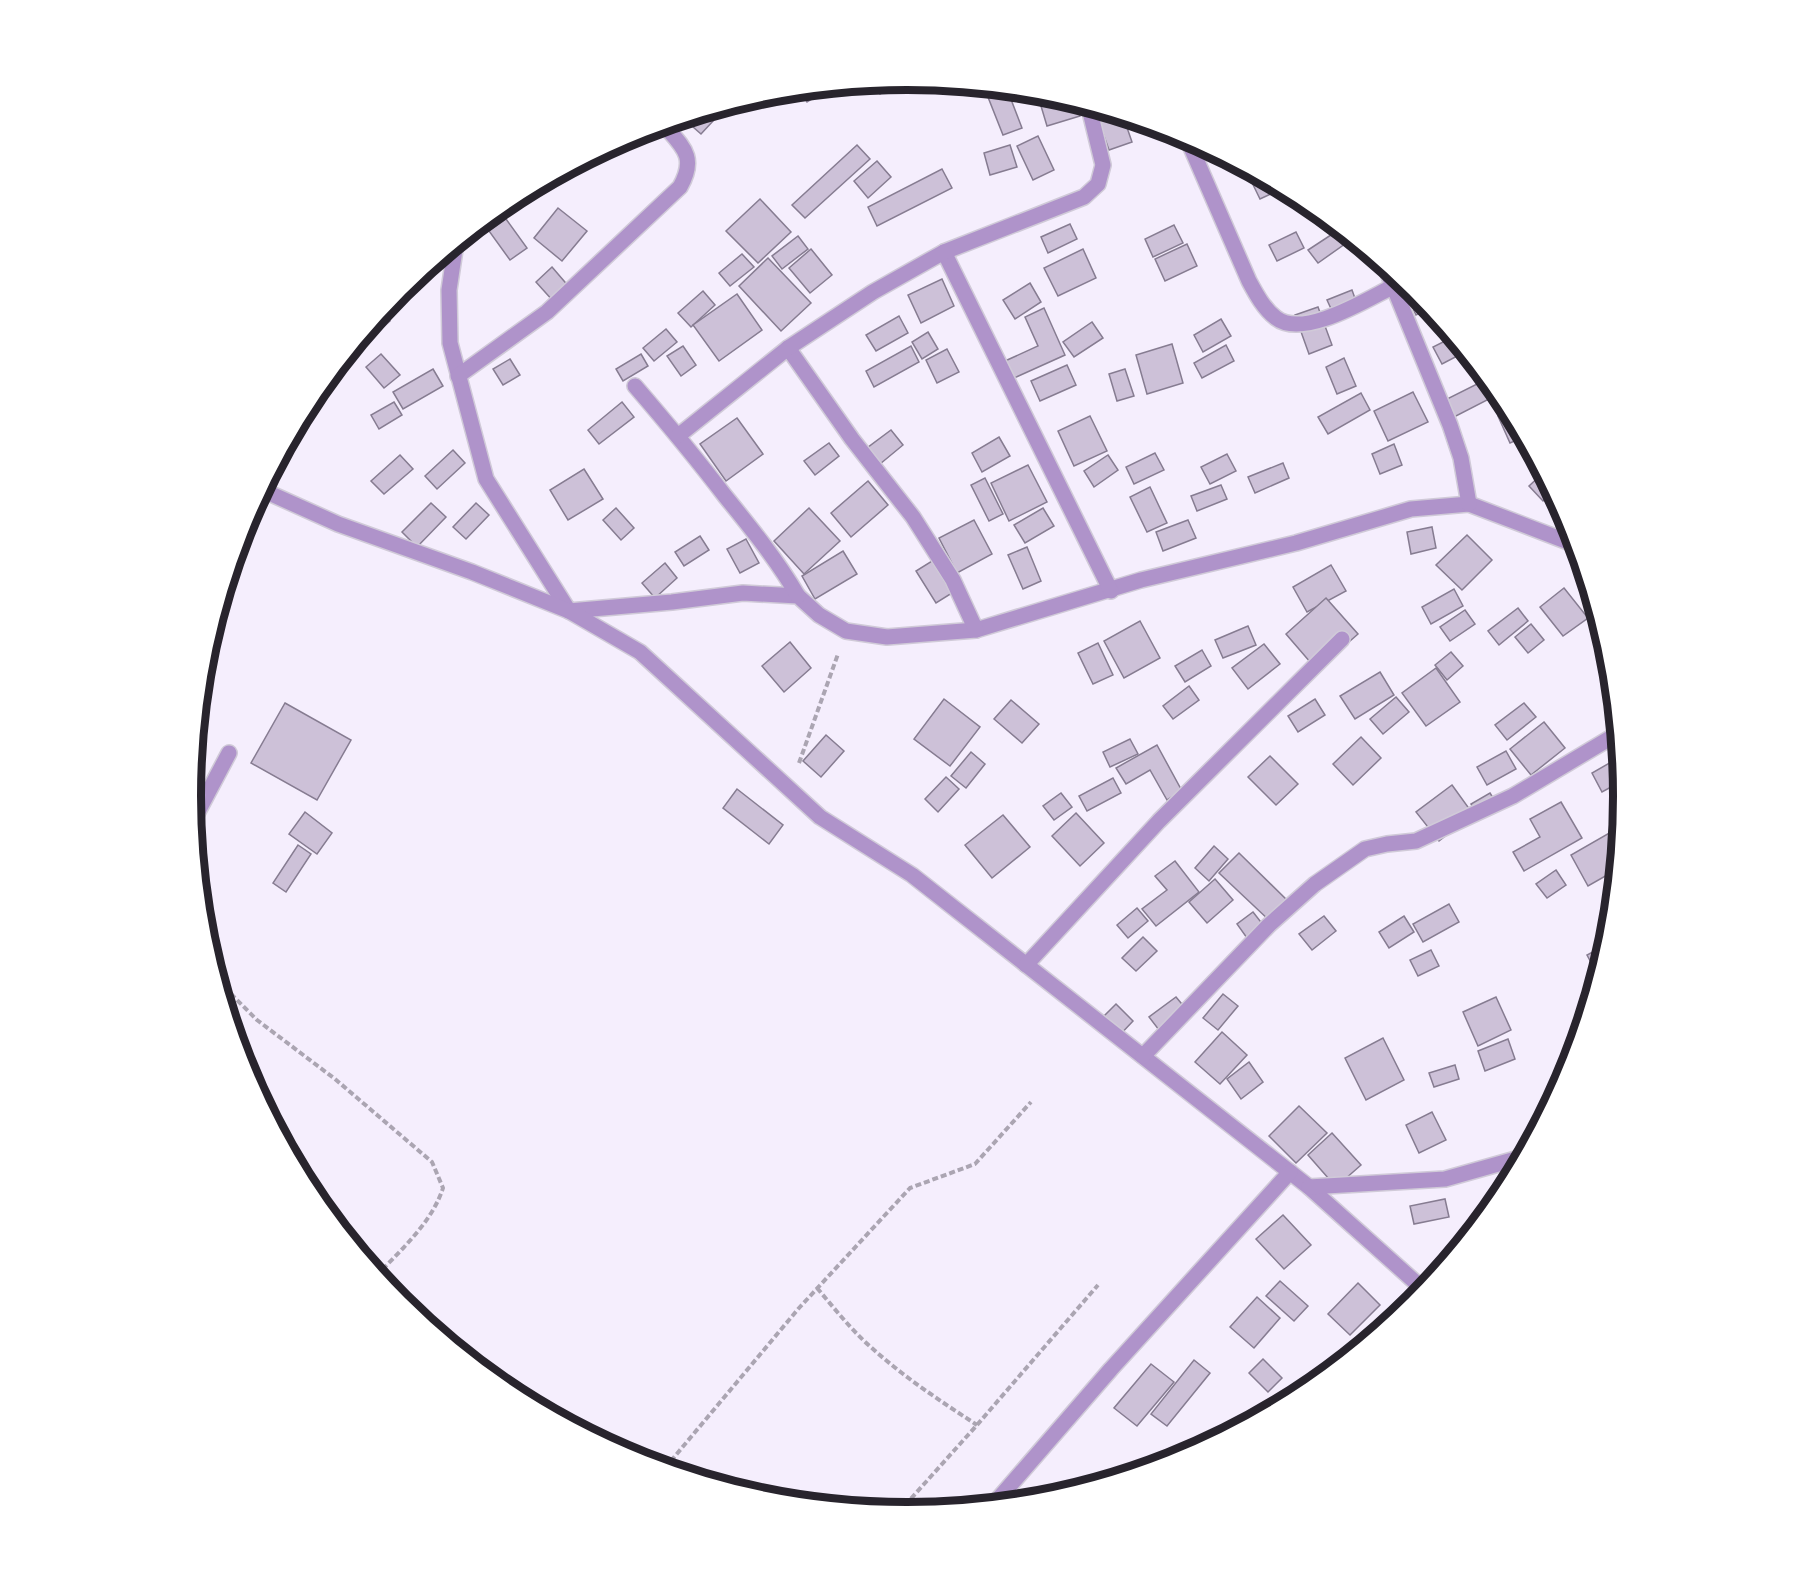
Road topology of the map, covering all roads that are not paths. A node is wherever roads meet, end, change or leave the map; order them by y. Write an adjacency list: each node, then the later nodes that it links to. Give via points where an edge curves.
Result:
1 (1091, 114): 4 (street, via 1103,165 1098,184 1084,197)
2 (670, 131): 9 (street, via 689,161 680,187 547,312)
3 (1193, 151): 7 (street, via 1249,281 1277,320 1297,325 1322,321)
4 (944, 252): 8 (street); 15 (street)
5 (454, 255): 9 (street, via 448,326)
6 (1390, 282): 7 (street)
7 (1392, 287): 13 (street, via 1450,425)
8 (788, 348): 11 (street); 18 (street, via 913,517 953,580)
9 (458, 376): 17 (street, via 486,479)
10 (635, 386): 11 (street)
11 (678, 436): 16 (street, via 760,538)
12 (270, 493): 17 (street, via 338,524)
13 (1469, 504): 14 (street); 15 (street, via 1411,509)
14 (1564, 540)
15 (1110, 591): 18 (street)
16 (798, 596): 17 (street, via 743,593); 18 (street, via 846,631 887,637)
17 (569, 611): 23 (street, via 640,652 820,816 912,874)
18 (976, 630)
19 (1342, 639): 23 (street, via 1159,821)
20 (1610, 738): 24 (street, via 1513,796 1416,841 1365,849 1315,884 1269,926)
21 (230, 753): 22 (street)
22 (201, 806)
23 (1026, 965): 24 (street)
24 (1143, 1056): 26 (street)
25 (1511, 1160): 27 (street, via 1445,1179)
26 (1290, 1172): 27 (street); 29 (street)
27 (1309, 1187): 28 (street)
28 (1417, 1284)
29 (1001, 1496)

